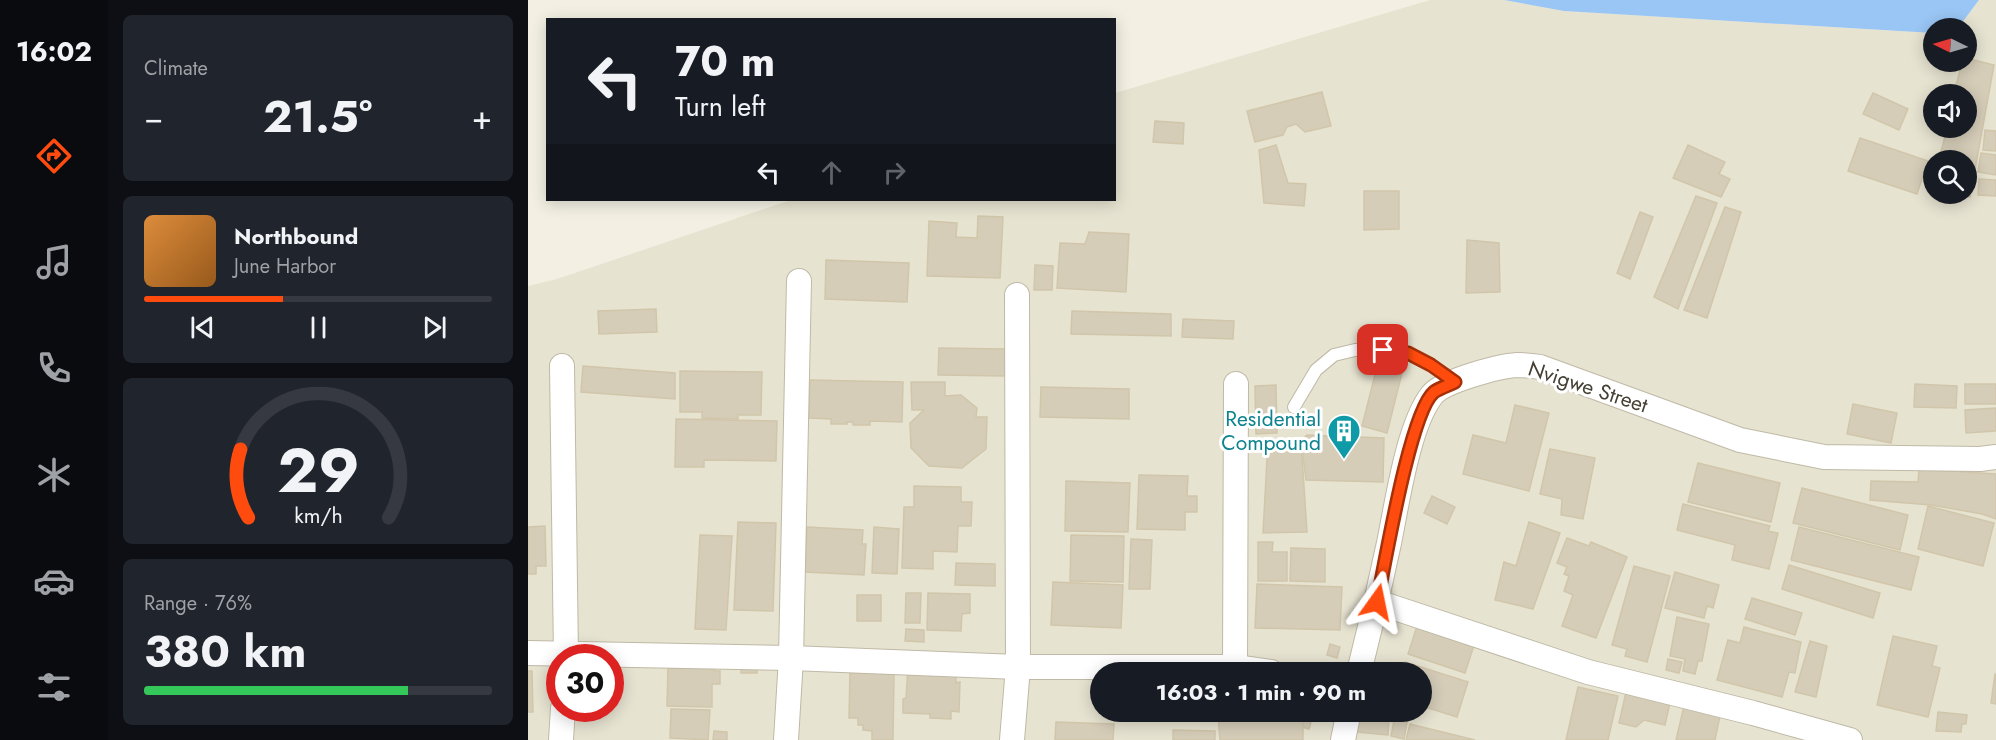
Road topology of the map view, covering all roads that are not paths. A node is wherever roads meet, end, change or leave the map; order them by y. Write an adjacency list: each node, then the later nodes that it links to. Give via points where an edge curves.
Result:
1 (799, 281): 13 (street)
2 (1017, 295): 16 (street)
3 (562, 366): 9 (street)
4 (1455, 382): 6 (lane, via 1408,353 1355,350 1334,355 1316,370); 7 (street, Nvigwe Street, via 1502,366 1520,365 1540,368 1740,440 1824,457); 8 (street, Nvigwe Street, via 1434,392 1422,411 1406,462)
5 (1236, 384): 14 (street)
6 (1294, 406)
7 (1996, 457)
8 (1377, 602): 15 (street, Nvigwe Street); 24 (street, via 1588,672)
9 (566, 644)
10 (528, 653): 11 (street)
11 (546, 654)
12 (624, 656): 13 (street)
13 (791, 658): 16 (street); 21 (street)
14 (1235, 662)
15 (1362, 662)
16 (1018, 667): 17 (street); 22 (street)
17 (1090, 667)
18 (562, 722): 20 (street)
19 (1347, 722): 23 (street)
20 (561, 740)
21 (786, 740)
22 (1012, 740)
23 (1343, 740)
24 (1850, 740)

